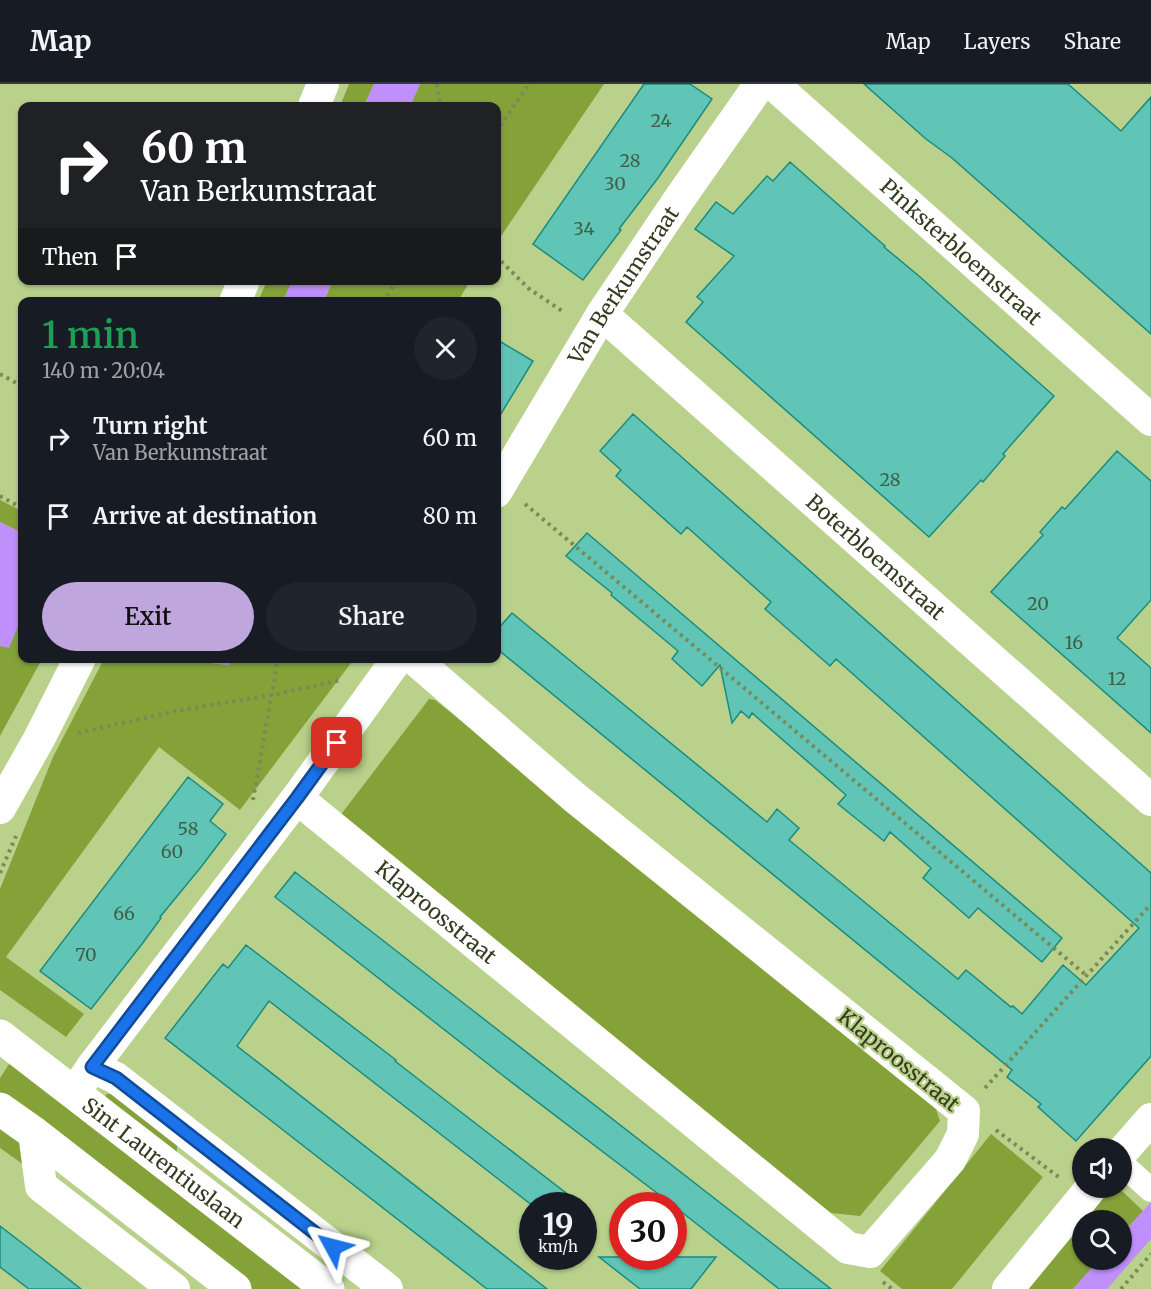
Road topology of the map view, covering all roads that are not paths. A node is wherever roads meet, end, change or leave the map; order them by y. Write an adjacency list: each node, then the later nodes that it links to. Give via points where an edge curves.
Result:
1 (323, 84): 4 (street)
2 (760, 84): 5 (street, Van Berkumstraat)
3 (773, 84): 6 (street, Pinksterbloemstraat)
4 (316, 102)
5 (596, 323): 7 (street, Van Berkumstraat); 12 (street, Boterbloemstraat)
6 (1151, 420)
7 (501, 485)
8 (77, 663): 13 (street)
9 (399, 663): 11 (street)
10 (401, 663): 11 (street, Klaproosstraat, via 574,797 964,1123 950,1160 870,1252 848,1248)
11 (297, 798): 15 (street)
12 (1151, 800)
13 (0, 808)
14 (0, 1036): 15 (street, Sint Laurentiuslaan)
15 (83, 1080): 25 (street, Sint Laurentiuslaan); 26 (street, Sint Laurentiuslaan, via 116,1078)
16 (0, 1109): 18 (street)
17 (1151, 1119): 19 (street)
18 (34, 1132): 23 (street, via 41,1186); 24 (street)
19 (1132, 1141)
20 (1132, 1173): 21 (street)
21 (1146, 1186)
22 (1082, 1198): 27 (street)
23 (174, 1289)
24 (235, 1289)
25 (328, 1289)
26 (387, 1289)
27 (1008, 1289)

